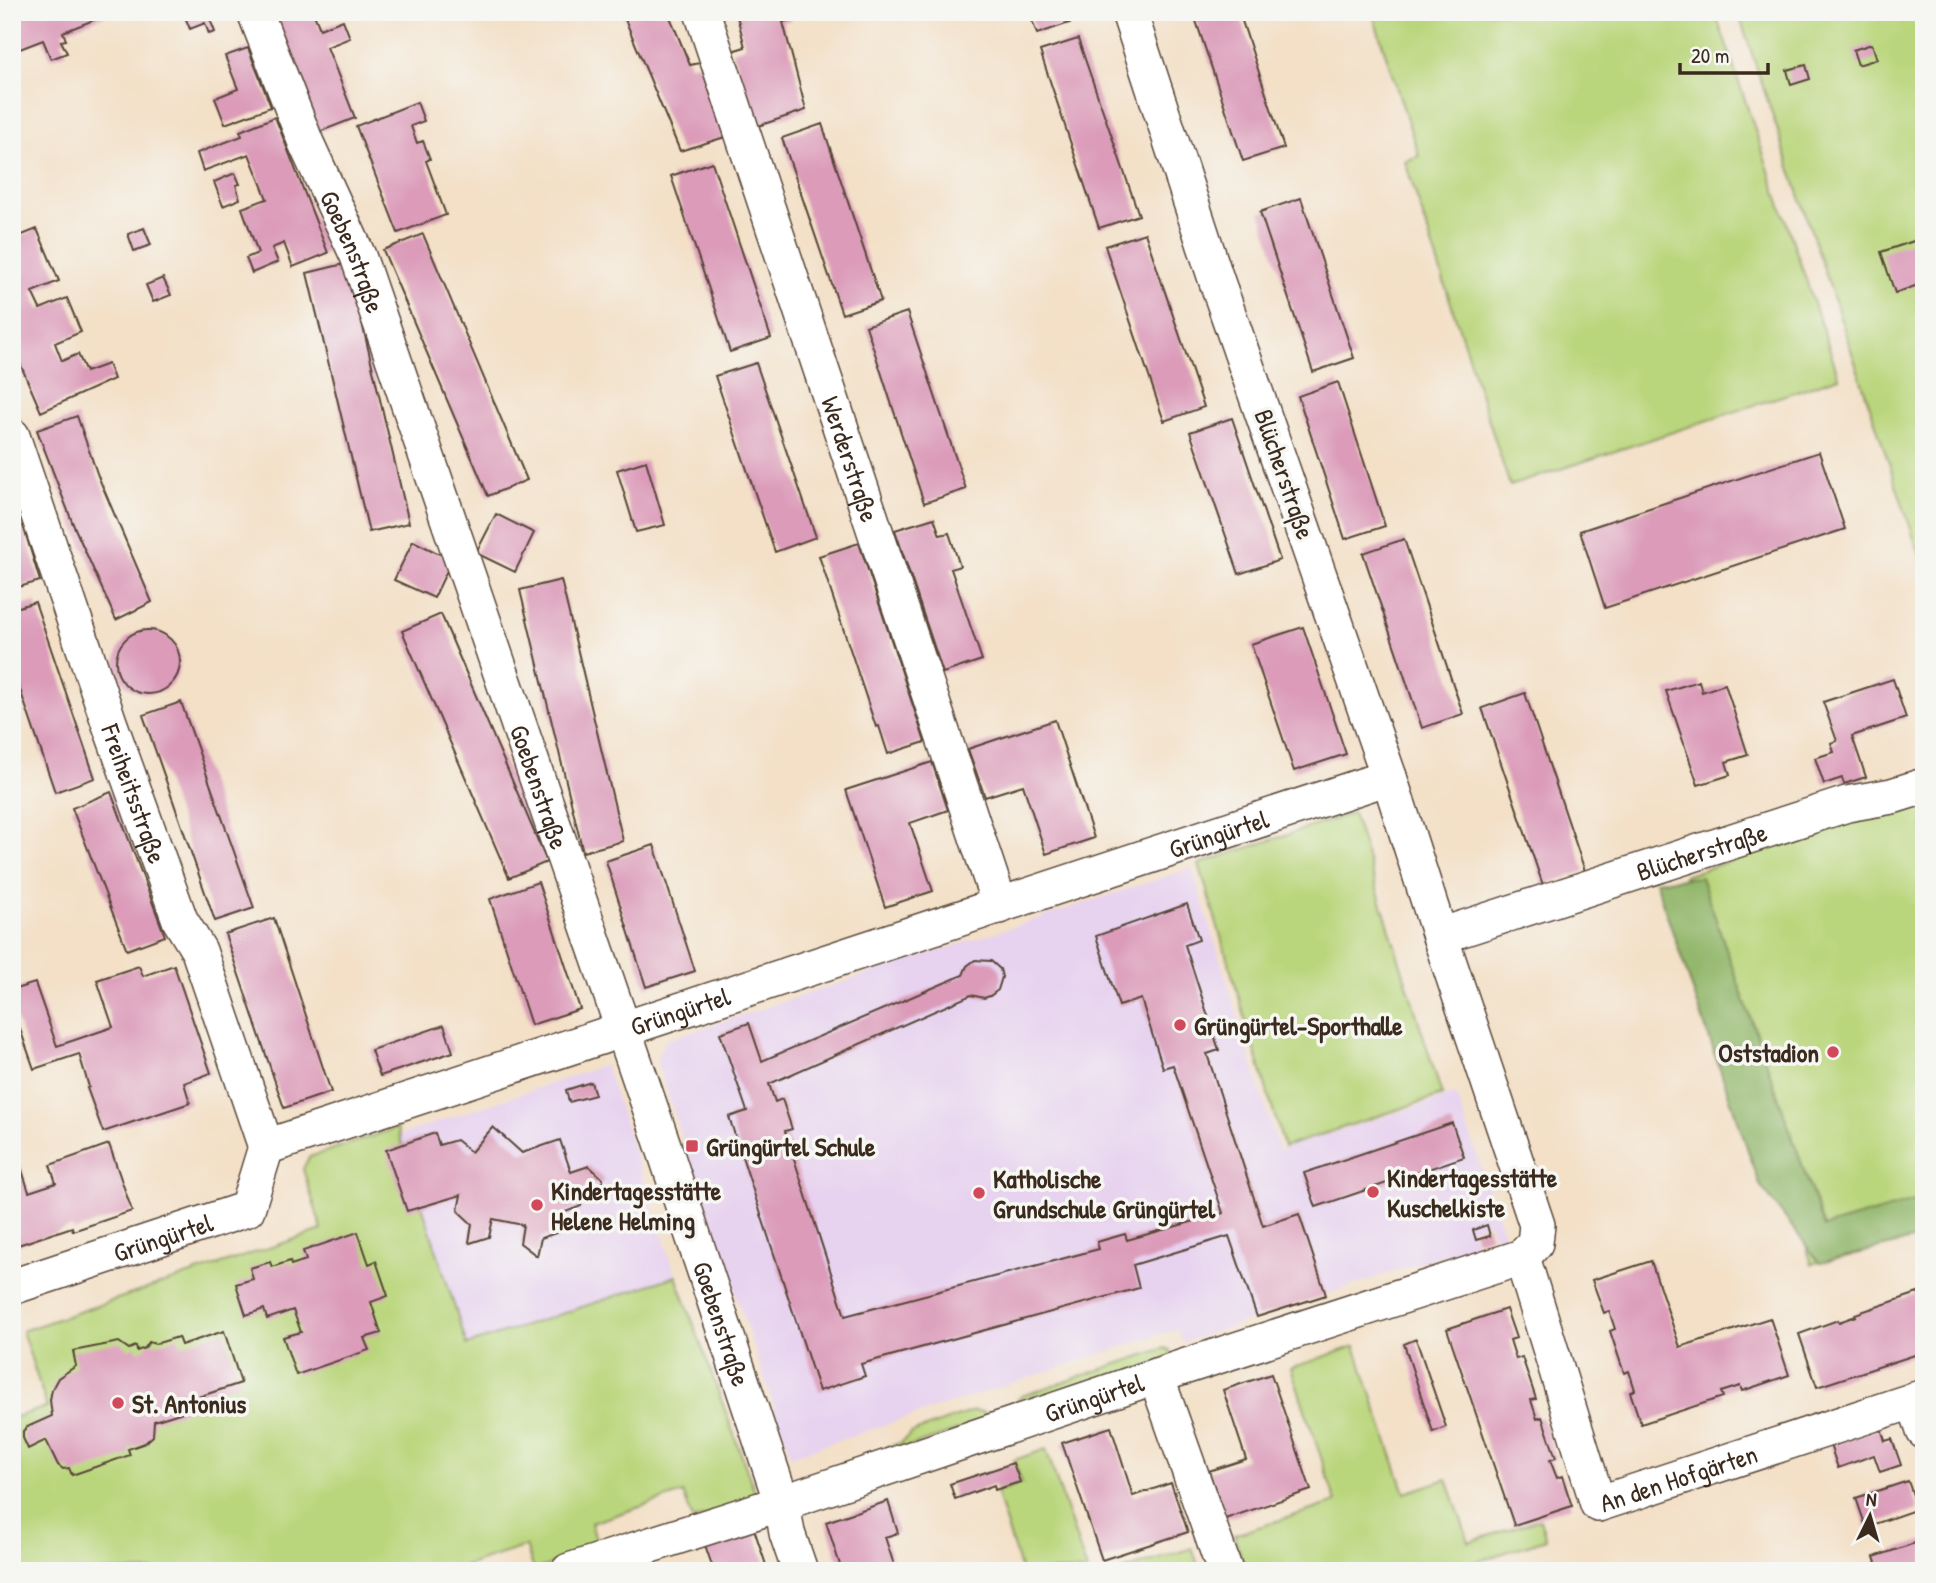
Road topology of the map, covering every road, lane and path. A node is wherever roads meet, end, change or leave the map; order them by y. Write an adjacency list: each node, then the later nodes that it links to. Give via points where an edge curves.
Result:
1 (256, 12): 9 (street, Goebenstraße, via 306,143 358,256)
2 (702, 12): 7 (street, Werderstraße)
3 (1129, 12): 5 (street, Blücherstraße, via 1216,279)
4 (12, 436): 10 (street, Freiheitsstraße, via 109,722 180,920 199,951)
5 (1390, 777): 7 (street, Grüngürtel); 8 (street, Blücherstraße)
6 (1924, 786): 8 (street, Blücherstraße, via 1847,804)
7 (1000, 906): 9 (street, Grüngürtel)
8 (1440, 936): 11 (street, Blücherstraße, via 1537,1225)
9 (622, 1030): 10 (street, Grüngürtel); 15 (street, Goebenstraße)
10 (266, 1147): 12 (street, Grüngürtel, via 247,1209)
11 (1528, 1250): 13 (street, Grüngürtel); 14 (street, An den Hofgärten, via 1598,1504)
12 (12, 1287)
13 (1156, 1376): 15 (street, Grüngürtel); 18 (street)
14 (1920, 1409)
15 (782, 1503): 16 (street, Grüngürtel); 17 (street, Goebenstraße)
16 (569, 1571)
17 (800, 1571)
18 (1225, 1571)

